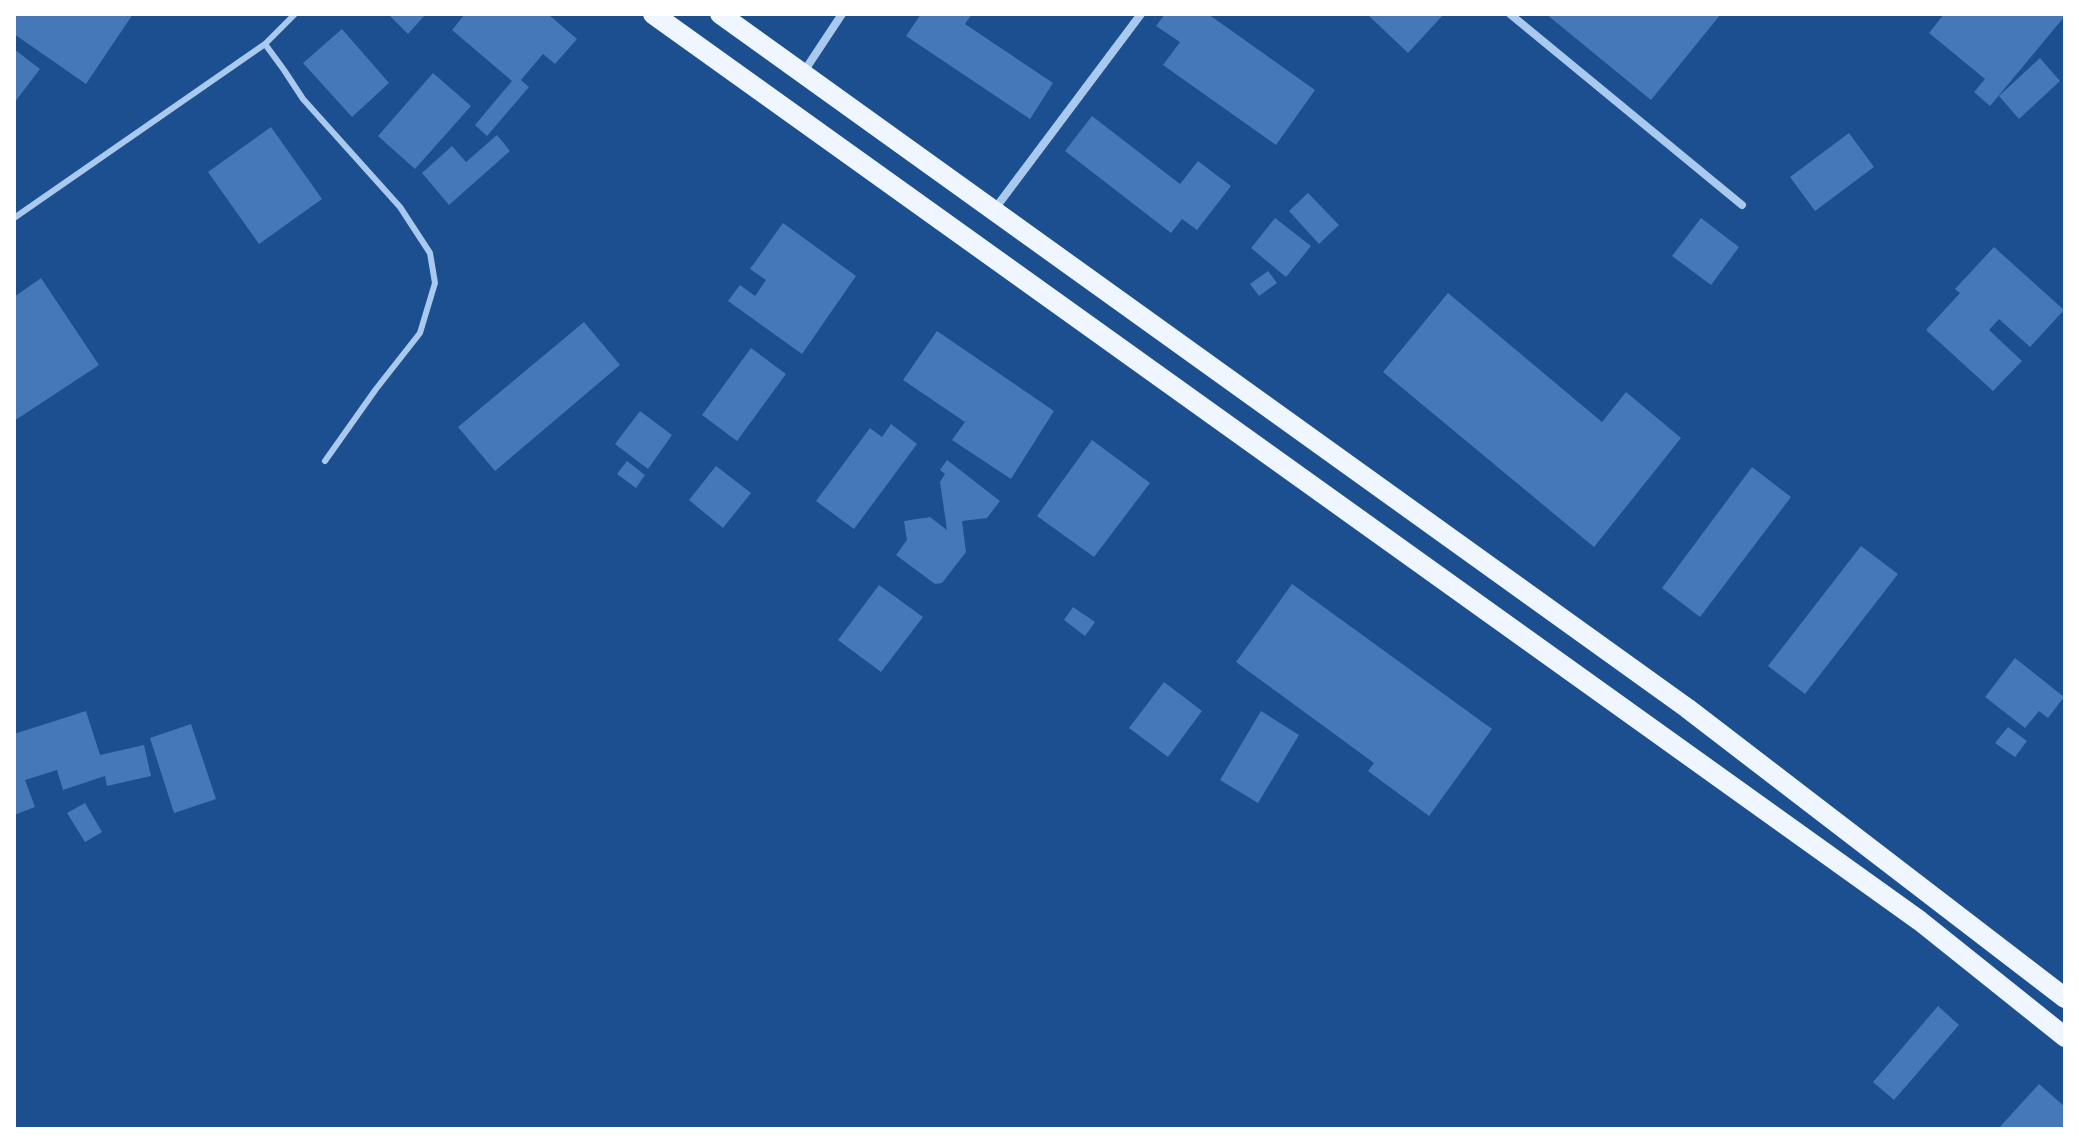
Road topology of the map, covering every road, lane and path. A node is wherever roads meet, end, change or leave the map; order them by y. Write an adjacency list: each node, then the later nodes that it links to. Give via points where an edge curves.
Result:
1 (295, 14): 7 (lane)
2 (653, 14): 14 (main road, via 1920,921)
3 (720, 14): 8 (main road)
4 (842, 14): 8 (street)
5 (1141, 14): 10 (street)
6 (1510, 14): 9 (street)
7 (265, 44): 11 (lane); 12 (lane, via 303,99 400,207 430,253 435,283 420,333)
8 (803, 73): 10 (main road)
9 (1742, 205)
10 (993, 210): 13 (main road, via 1687,708)
11 (14, 218)
12 (325, 461)
13 (2065, 998)
14 (2065, 1037)

